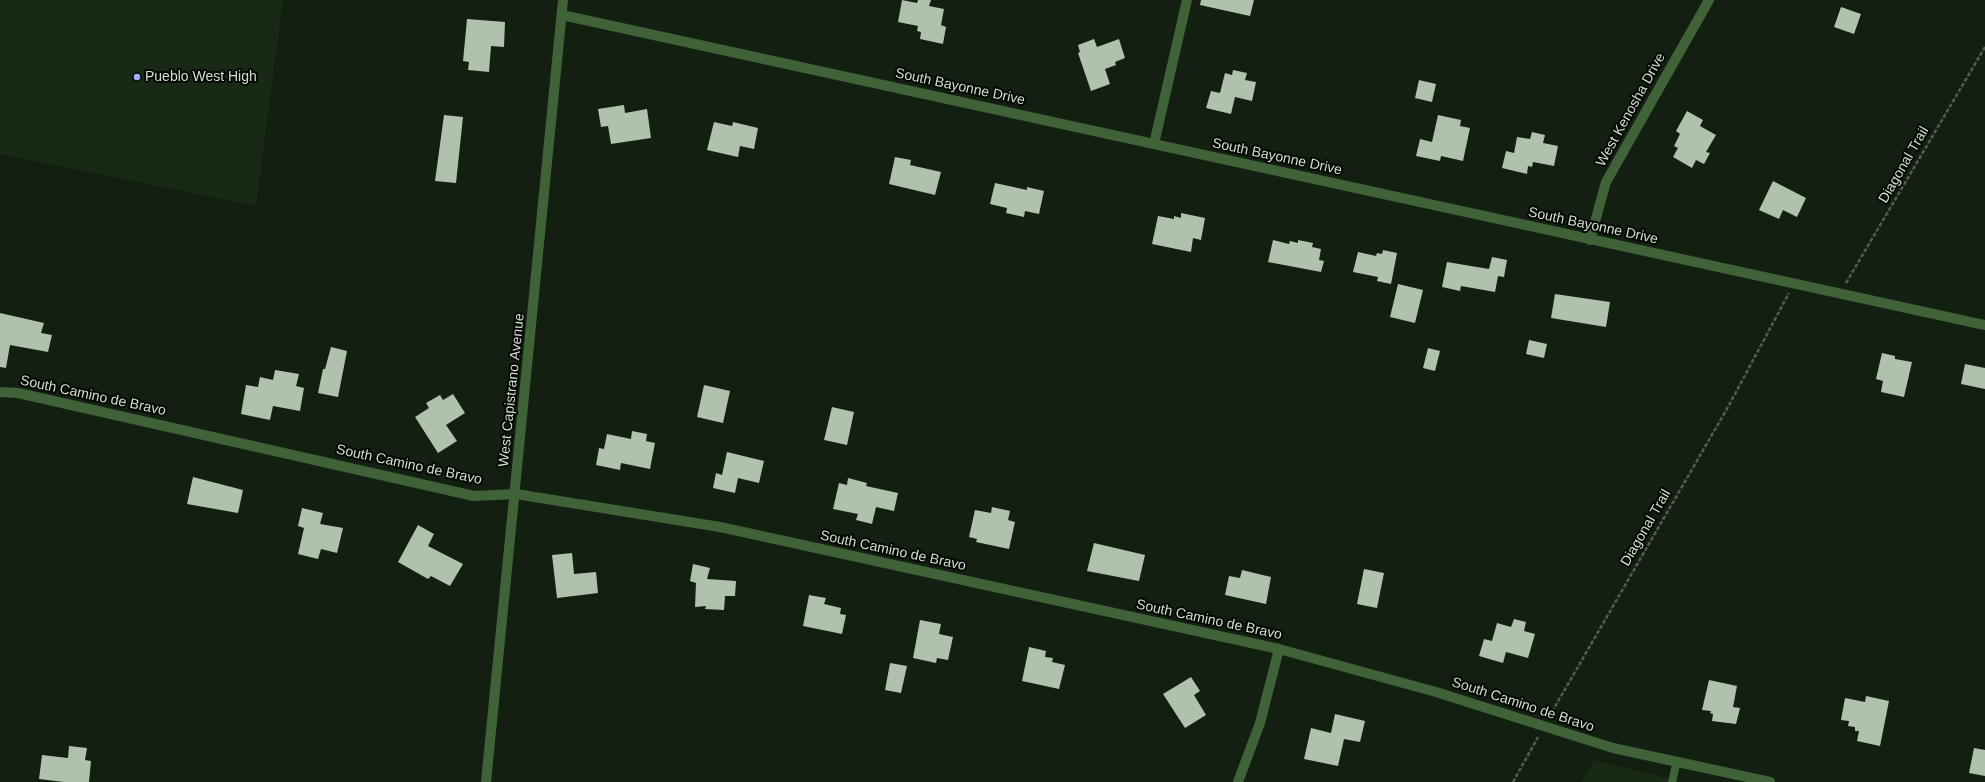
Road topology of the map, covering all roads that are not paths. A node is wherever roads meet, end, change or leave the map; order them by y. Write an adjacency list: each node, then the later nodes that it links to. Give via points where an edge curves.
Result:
1 (563, 0): 4 (street, West Capistrano Avenue)
2 (1187, 0): 5 (street)
3 (1708, 0): 6 (street, West Kenosha Drive, via 1606,182)
4 (562, 15): 5 (street, South Bayonne Drive); 9 (street, West Capistrano Avenue)
5 (1154, 144): 6 (street, South Bayonne Drive)
6 (1590, 240): 7 (street, South Bayonne Drive)
7 (1985, 326)
8 (0, 392): 9 (street, South Camino de Bravo, via 18,393 474,496)
9 (516, 494): 10 (street, South Camino de Bravo, via 720,527); 13 (street, West Capistrano Avenue)
10 (1278, 650): 11 (street, South Camino de Bravo, via 1436,692 1613,748); 14 (street, via 1260,723)
11 (1677, 761): 12 (street, South Camino de Bravo); 15 (lane)
12 (1742, 779): 16 (street, South Camino de Bravo)
13 (486, 782)
14 (1238, 782)
15 (1672, 782)
16 (1770, 782)

